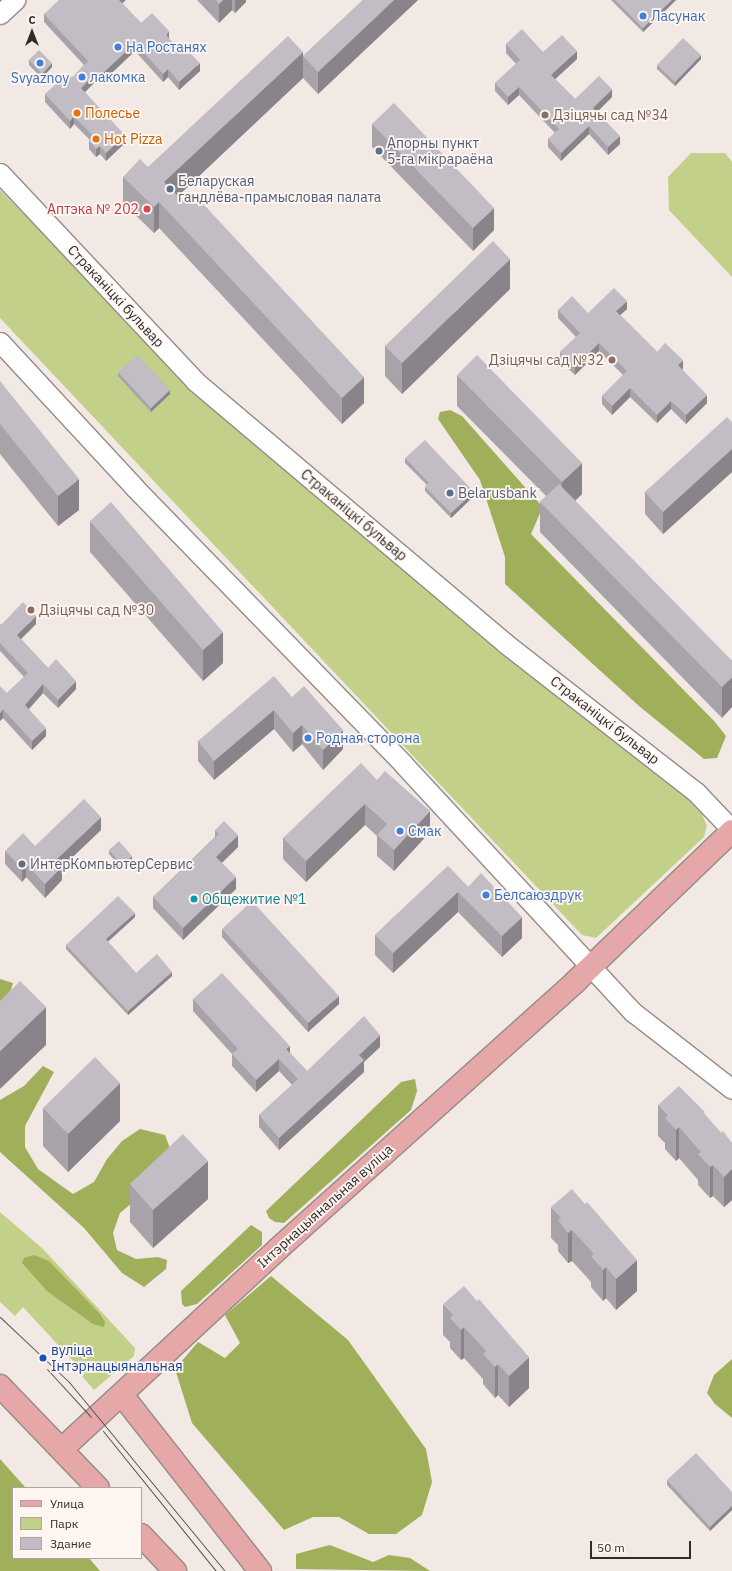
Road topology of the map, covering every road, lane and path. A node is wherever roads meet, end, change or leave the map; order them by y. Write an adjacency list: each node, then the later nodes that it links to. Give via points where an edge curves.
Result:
1 (15, 0): 2 (street)
2 (0, 14)
3 (0, 173): 5 (street, Страканіцкі бульвар, via 195,381 505,642 696,792)
4 (0, 342): 6 (street, via 135,488 287,643)
5 (732, 831): 6 (main road, Інтэрнацыянальная вуліца)
6 (591, 966): 7 (street, via 633,1012); 9 (main road, Інтэрнацыянальная вуліца, via 280,1247)
7 (732, 1089)
8 (0, 1386): 10 (main road)
9 (122, 1395): 10 (main road, Інтэрнацыянальная вуліца); 14 (main road)
10 (62, 1449): 11 (main road)
11 (97, 1487)
12 (142, 1535): 13 (main road)
13 (175, 1571)
14 (260, 1571)

